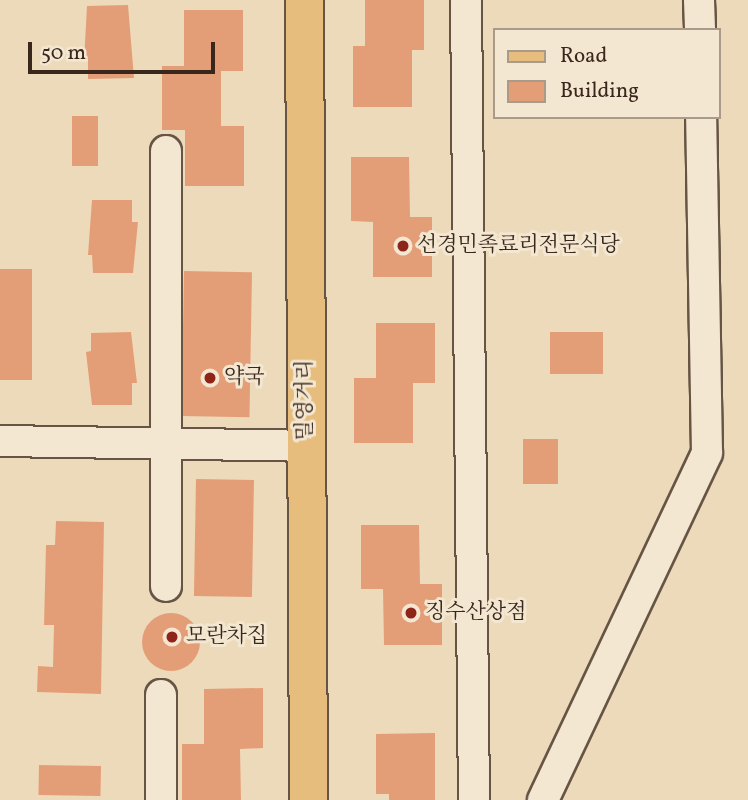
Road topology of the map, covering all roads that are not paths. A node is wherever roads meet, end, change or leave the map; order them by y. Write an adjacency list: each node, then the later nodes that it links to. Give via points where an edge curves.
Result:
1 (303, 0): 9 (main road, 밀영거리)
2 (466, 0): 14 (street)
3 (699, 0): 4 (street)
4 (700, 28)
5 (701, 119): 15 (street, via 706,453)
6 (166, 151): 8 (street)
7 (0, 441): 8 (street)
8 (167, 444): 9 (street); 10 (street)
9 (306, 446): 13 (main road, 밀영거리)
10 (166, 586)
11 (161, 695): 12 (street)
12 (162, 800)
13 (307, 800)
14 (474, 800)
15 (543, 800)

